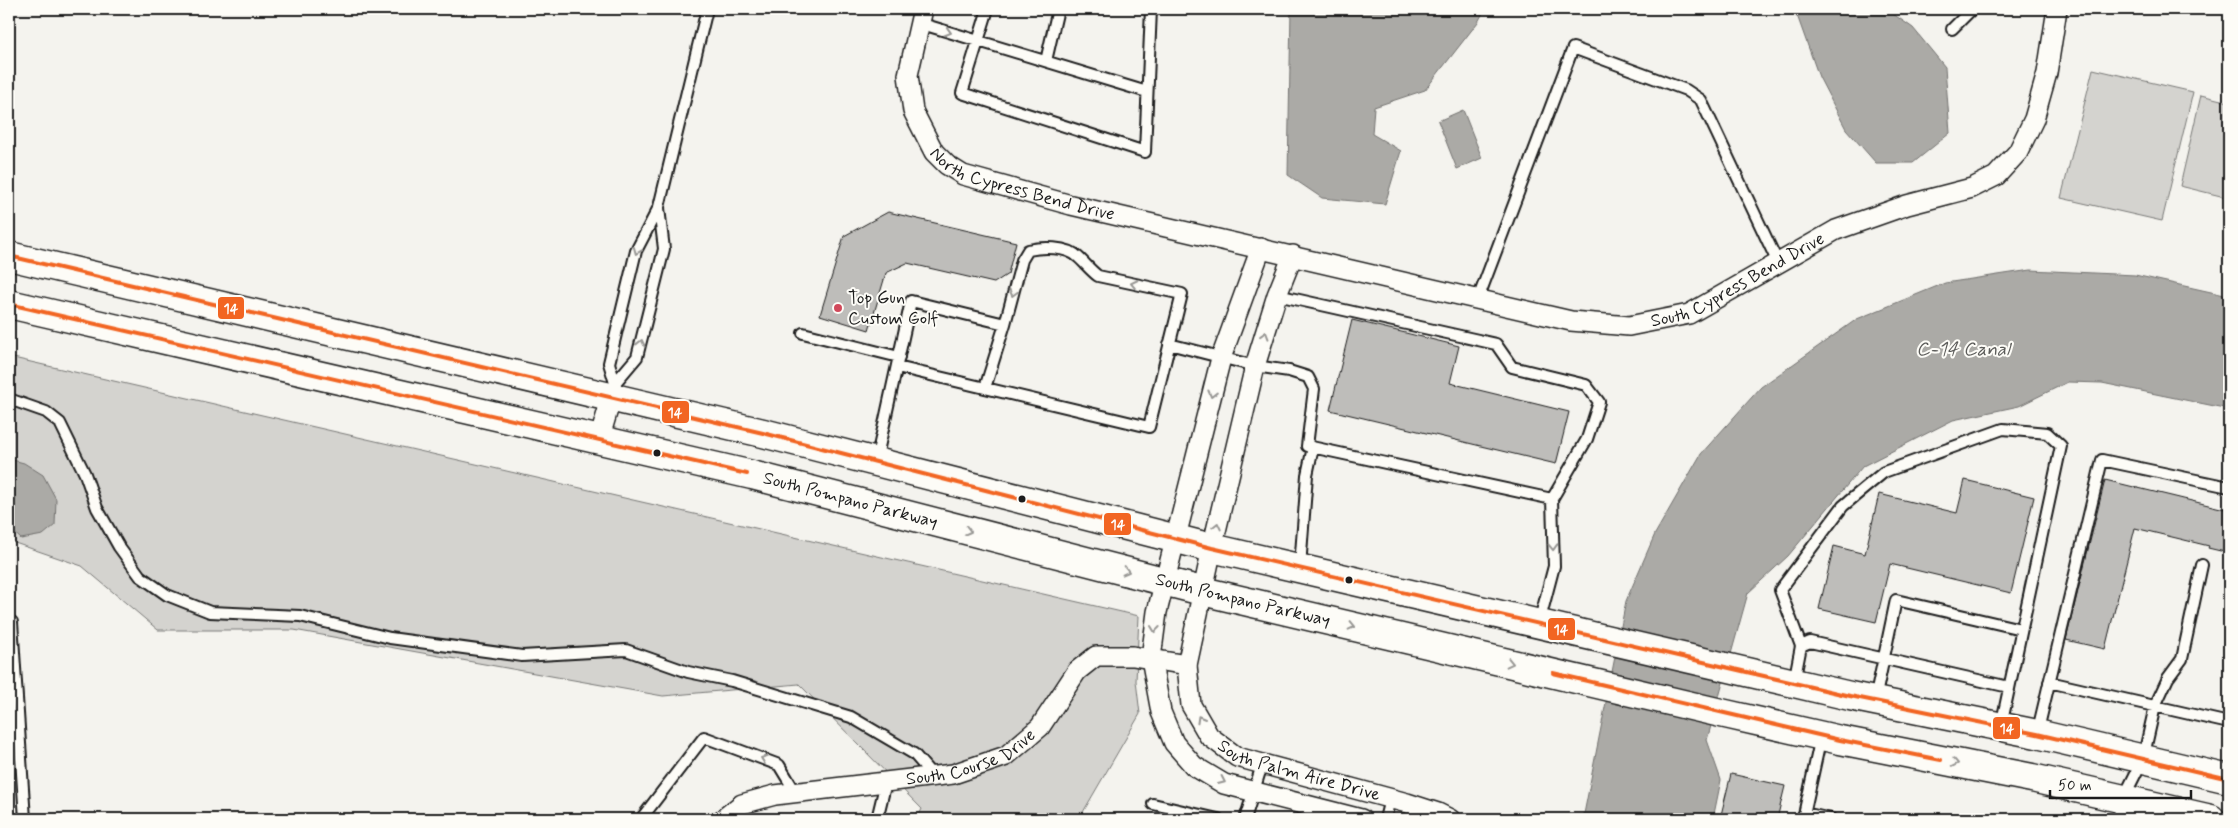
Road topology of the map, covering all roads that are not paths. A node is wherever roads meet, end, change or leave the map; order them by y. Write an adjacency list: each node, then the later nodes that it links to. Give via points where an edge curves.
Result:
1 (707, 9): 12 (lane)
2 (988, 9): 9 (lane)
3 (1058, 9): 10 (lane)
4 (1151, 9): 11 (lane)
5 (1972, 9): 8 (lane)
6 (2057, 9): 16 (street, South Cypress Bend Drive, via 2047,73 2034,119 2018,152 1996,176 1972,188 1907,205 1836,230)
7 (921, 16): 9 (lane, one-way to 9); 13 (street, North Cypress Bend Drive, via 908,75 913,111 934,152 947,165 964,176 1071,205)
8 (1952, 29)
9 (978, 41): 10 (lane); 11 (lane, via 962,93 1145,152)
10 (1046, 61): 11 (lane)
11 (1148, 92)
12 (659, 207): 27 (lane, one-way to 27, via 636,251 609,363); 27 (lane, one-way to 12, via 637,357 664,249)
13 (1261, 248): 14 (street, North Cypress Bend Drive); 23 (street)
14 (1293, 255): 17 (street); 18 (street, South Cypress Bend Drive)
15 (9, 256): 27 (main road)
16 (1778, 263): 18 (street, South Cypress Bend Drive, via 1689,314 1628,326 1572,322); 18 (lane, via 1701,100 1686,90 1573,48)
17 (1277, 295): 25 (street, one-way to 17); 33 (lane, via 1496,344 1512,367 1586,385 1599,402 1587,440)
18 (1478, 299)
19 (9, 304): 29 (main road, South Pompano Parkway)
20 (1005, 324): 22 (lane, one-way to 20, via 1182,294 1098,276 1072,253 1039,247 1028,250 1022,260); 24 (lane, via 911,302); 26 (lane)
21 (803, 333): 24 (lane)
22 (1170, 344): 23 (lane); 26 (lane, via 1149,427)
23 (1221, 358): 25 (lane); 34 (street, one-way to 34)
24 (898, 362): 26 (lane); 31 (lane)
25 (1255, 366): 30 (lane, via 1308,377 1314,389 1307,446); 35 (street, one-way to 25)
26 (984, 388)
27 (613, 390): 29 (street); 31 (main road)
28 (9, 399): 58 (lane, via 46,412 60,424 85,474 97,508 119,547 140,576 167,595 210,612 300,616 390,638 522,656 626,650 688,672 732,681 851,717 914,754)
29 (599, 440): 38 (main road, South Pompano Parkway, one-way to 38, via 752,475)
30 (1313, 447): 33 (lane); 37 (lane, via 1307,475)
31 (876, 462): 34 (main road)
32 (2229, 487): 47 (lane, via 2102,460)
33 (1552, 499): 41 (lane, one-way to 41, via 1554,566)
34 (1174, 539): 35 (main road); 38 (street)
35 (1212, 548): 37 (main road); 39 (street)
36 (2202, 565): 51 (lane, via 2182,659 2168,678)
37 (1300, 568): 41 (main road)
38 (1165, 581): 39 (main road, South Pompano Parkway); 44 (street, South Palm Aire Drive, one-way to 44)
39 (1202, 591): 46 (street, South Palm Aire Drive); 55 (main road, South Pompano Parkway, one-way to 55)
40 (9, 622): 67 (lane, via 12,622)
41 (1539, 624): 48 (main road)
42 (2021, 629): 43 (lane, via 2061,446 2047,433 2003,429 1884,472 1843,506 1780,590); 45 (lane, via 1896,600); 49 (lane)
43 (1800, 646): 45 (lane, via 1810,642); 48 (lane)
44 (1151, 658): 46 (street, South Course Drive); 58 (street, South Course Drive, via 1096,656 1077,671 1040,727 1006,756 953,774); 61 (street, South Palm Aire Drive, one-way to 61, via 1161,712 1174,743 1194,766 1224,784)
45 (1883, 659): 49 (lane); 50 (lane)
46 (1187, 666): 57 (street, South Palm Aire Drive, one-way to 46, via 1237,757 1209,736 1191,705)
47 (2049, 682): 51 (lane); 54 (lane)
48 (1794, 683): 50 (main road)
49 (2009, 688): 53 (lane)
50 (1874, 701): 53 (main road)
51 (2155, 706): 52 (lane); 56 (lane)
52 (2229, 723)
53 (2000, 727): 54 (main road)
54 (2036, 734): 56 (main road)
55 (1822, 735): 65 (main road, South Pompano Parkway, one-way to 65); 66 (lane)
56 (2143, 759): 59 (main road); 65 (lane)
57 (1262, 765): 61 (lane); 63 (street, South Palm Aire Drive)
58 (934, 776): 60 (street, South Course Drive)
59 (2229, 779)
60 (886, 782): 62 (street, South Course Drive); 70 (lane)
61 (1254, 791): 72 (lane); 73 (street, South Palm Aire Drive)
62 (796, 793): 68 (lane, one-way to 68, via 779,765 704,737); 69 (street, South Course Drive, via 742,804)
63 (1390, 799): 74 (lane); 75 (street, South Palm Aire Drive)
64 (1153, 804): 71 (lane)
65 (2120, 809): 77 (main road, South Pompano Parkway)
66 (1803, 816): 76 (lane)
67 (25, 819)
68 (641, 819)
69 (723, 819)
70 (877, 819)
71 (1218, 819)
72 (1245, 819)
73 (1361, 819)
74 (1385, 819)
75 (1450, 819)
76 (1831, 819)
77 (2211, 819)

